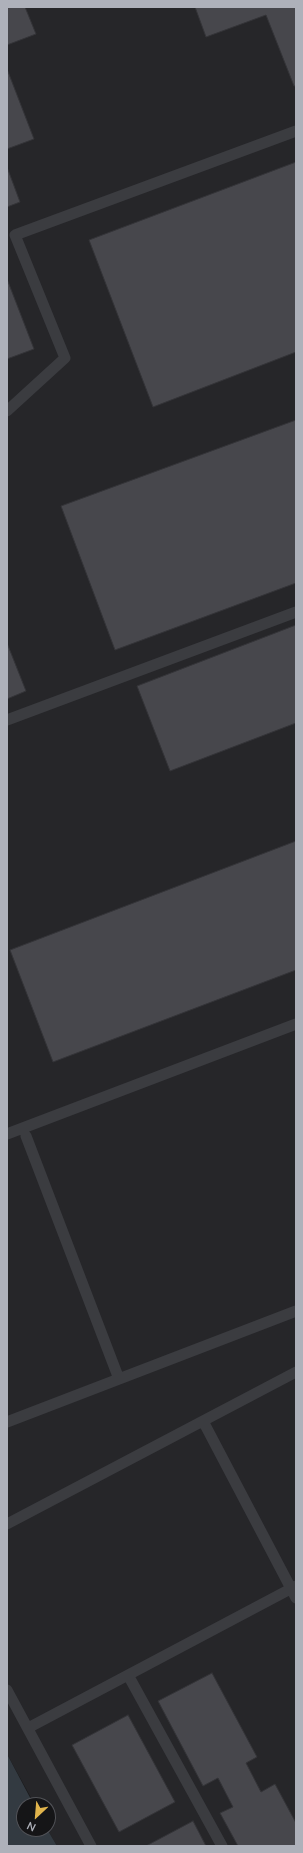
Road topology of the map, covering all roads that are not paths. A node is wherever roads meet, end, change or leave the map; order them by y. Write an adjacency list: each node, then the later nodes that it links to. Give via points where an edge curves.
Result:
1 (296, 131): 2 (lane, via 15,235 65,358)
2 (7, 411)
3 (296, 612): 4 (lane)
4 (7, 720)
5 (296, 1024): 6 (lane)
6 (7, 1134)
7 (26, 1136): 10 (lane)
8 (296, 1311): 10 (lane)
9 (296, 1372): 11 (lane)
10 (119, 1379): 12 (lane)
11 (203, 1421): 13 (lane); 14 (lane)
12 (7, 1422)
13 (7, 1524)
14 (294, 1591): 15 (lane)
15 (128, 1675): 17 (lane); 19 (lane)
16 (7, 1690): 17 (lane)
17 (28, 1728): 18 (lane)
18 (91, 1846)
19 (222, 1846)

